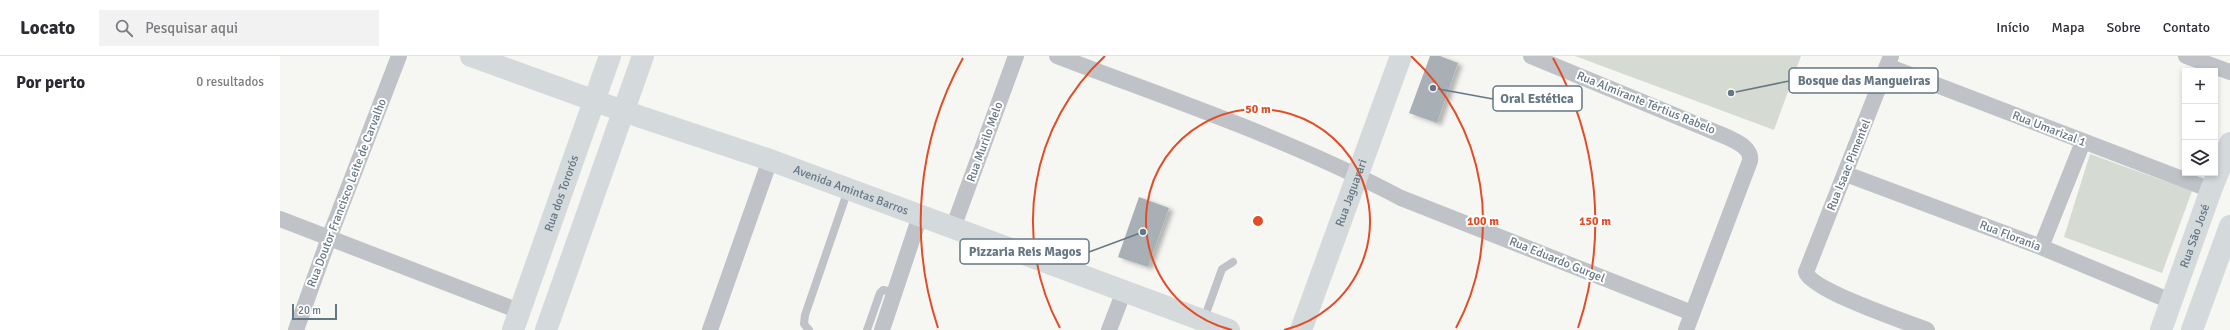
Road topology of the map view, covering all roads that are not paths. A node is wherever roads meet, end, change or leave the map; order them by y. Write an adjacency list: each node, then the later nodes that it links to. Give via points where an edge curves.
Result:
1 (399, 56): 25 (street, Rua Doutor Francisco Leite de Carvalho)
2 (471, 56): 12 (main road, Avenida Amintas Barros)
3 (610, 56): 12 (main road, Rua dos Tororós)
4 (643, 56): 13 (main road)
5 (1016, 56): 24 (street, Rua Murilo Melo)
6 (1057, 56): 18 (street, Rua Eduardo Gurgel, via 1268,137)
7 (1401, 56): 18 (main road, Rua Jaguarari)
8 (1531, 56): 31 (street, Rua Almirante Tértius Rabelo, via 1727,137 1744,147 1750,156 1750,162)
9 (2186, 56): 11 (street)
10 (1889, 61): 14 (street, Rua Umarizal 1); 17 (street, Rua Isaac Pimentel)
11 (2230, 72)
12 (594, 100): 13 (main road, Avenida Amintas Barros); 33 (main road, Rua dos Tororós)
13 (623, 112): 16 (main road, Avenida Amintas Barros); 35 (main road)
14 (2083, 142): 20 (street, Rua Umarizal 1); 26 (street)
15 (2230, 143): 20 (main road, Rua São José)
16 (770, 160): 19 (main road, Avenida Amintas Barros); 36 (street)
17 (1846, 174): 26 (street, Rua Florania); 44 (street, Rua Isaac Pimentel, via 1806,274 1813,282 1829,291)
18 (1357, 175): 31 (street, Rua Eduardo Gurgel, via 1401,198); 42 (main road, Rua Jaguarari)
19 (848, 189): 21 (main road, Avenida Amintas Barros); 37 (lane, via 805,315 804,324)
20 (2211, 190): 30 (main road, Rua São José)
21 (920, 216): 24 (main road, Avenida Amintas Barros); 29 (street)
22 (280, 219): 25 (street)
23 (2230, 226): 46 (main road)
24 (953, 228): 28 (main road, Avenida Amintas Barros)
25 (329, 238): 33 (street); 34 (street, Rua Doutor Francisco Leite de Carvalho)
26 (2041, 247): 30 (street, Rua Florania)
27 (1233, 262): 32 (lane, via 1222,270)
28 (1124, 291): 32 (main road, Avenida Amintas Barros); 40 (street)
29 (894, 292): 38 (lane, via 883,290 880,293); 39 (street)
30 (2172, 302): 45 (main road, Rua São José)
31 (1692, 313): 43 (street)
32 (1203, 320): 41 (main road, Avenida Amintas Barros)
33 (516, 321)
34 (296, 330)
35 (546, 330)
36 (710, 330)
37 (808, 330)
38 (867, 330)
39 (882, 330)
40 (1109, 330)
41 (1229, 330)
42 (1301, 330)
43 (1686, 330)
44 (1925, 330)
45 (2161, 330)
46 (2192, 330)

